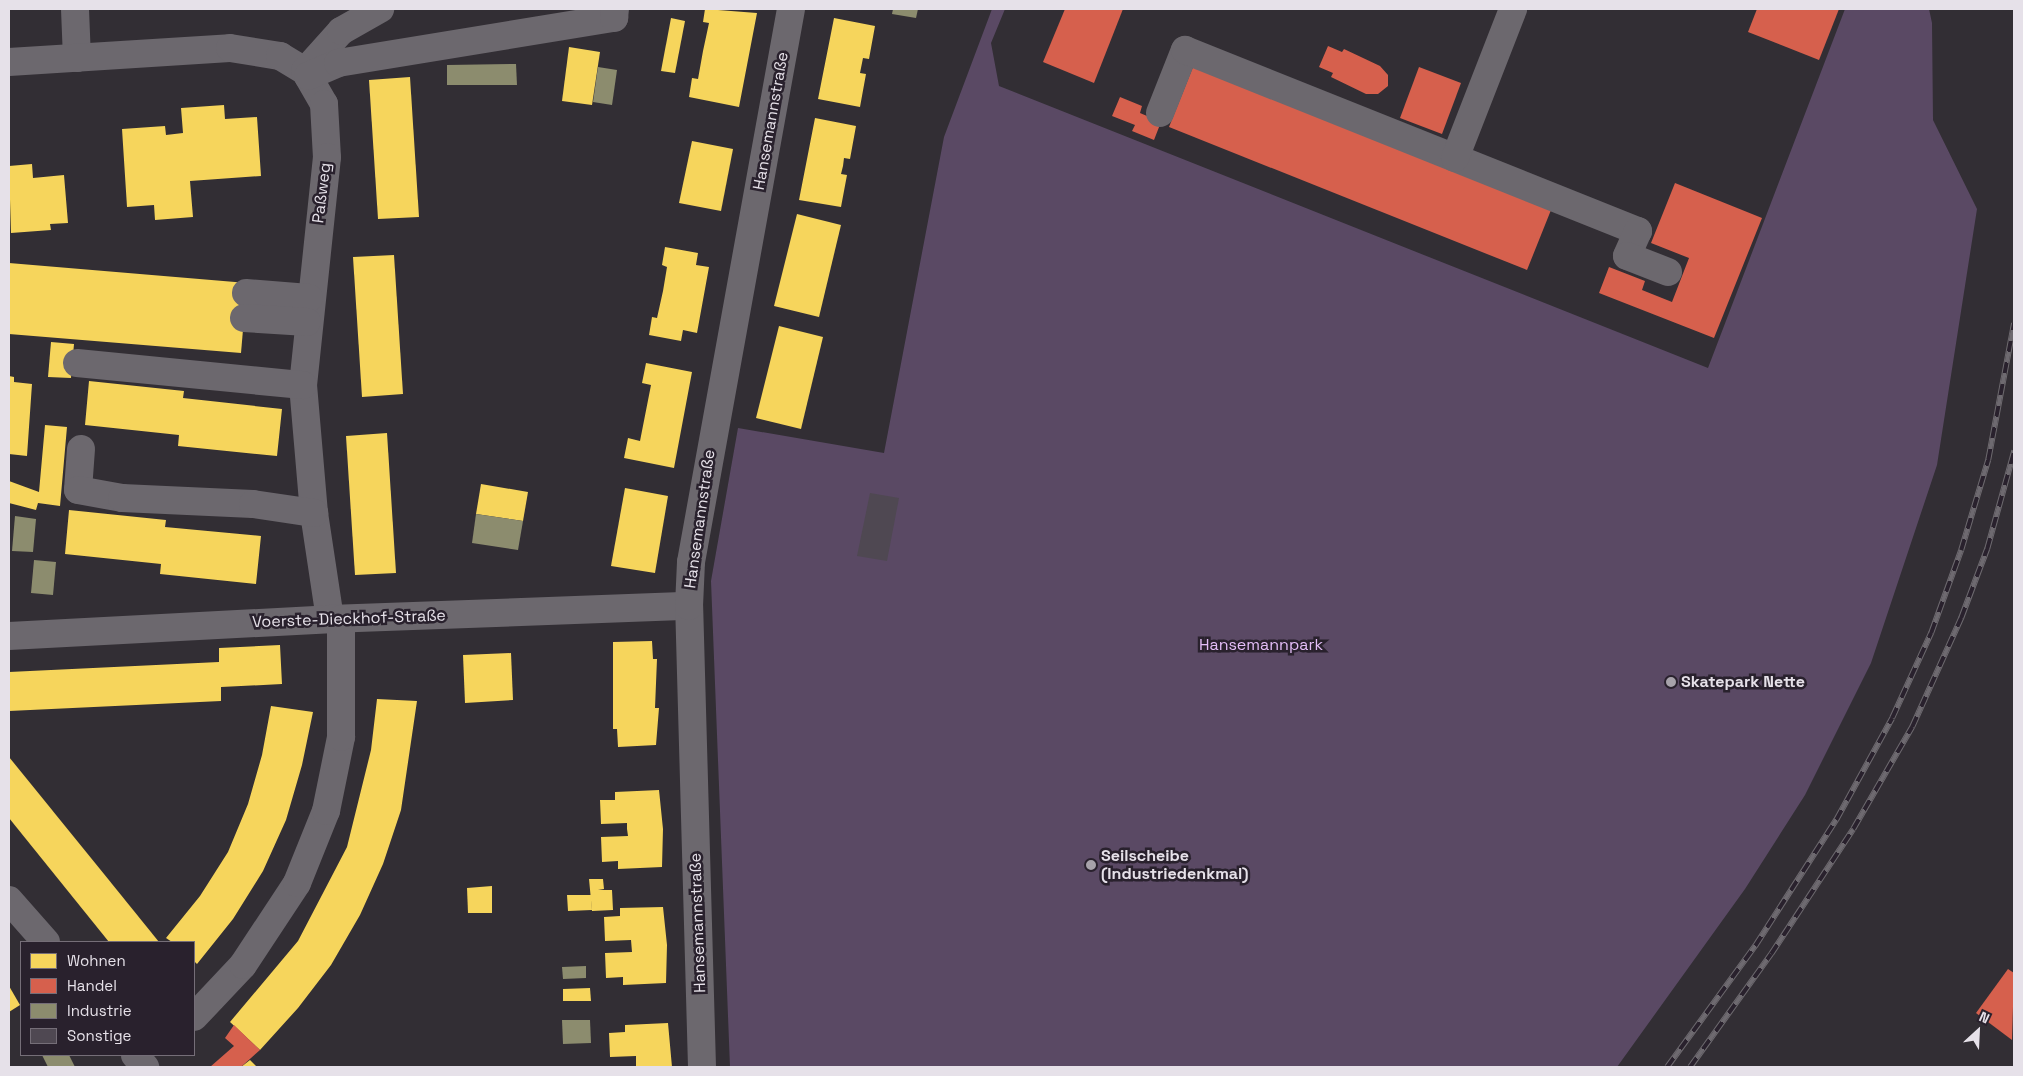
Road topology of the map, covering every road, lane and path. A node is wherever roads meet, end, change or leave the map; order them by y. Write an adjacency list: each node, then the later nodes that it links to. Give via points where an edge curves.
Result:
1 (75, 9): 6 (street)
2 (380, 9): 8 (street, via 341,31)
3 (615, 9): 8 (street, via 614,18 338,63)
4 (791, 9): 18 (street, Hansemannstraße, via 709,452 691,562)
5 (1514, 9): 10 (street)
6 (77, 58): 7 (street, Paßweg); 8 (street, Paßweg, via 230,48 280,56)
7 (9, 62)
8 (307, 73): 13 (street, Paßweg, via 324,104 327,157)
9 (1160, 113): 10 (street, via 1185,50)
10 (1455, 158): 11 (street, via 1638,231 1627,256)
11 (1668, 272)
12 (245, 306): 13 (street)
13 (308, 310): 15 (street, Paßweg)
14 (77, 363): 15 (street)
15 (303, 385): 17 (street, Paßweg)
16 (81, 449): 17 (street, via 78,490 122,498 253,504)
17 (314, 513): 19 (street, Paßweg)
18 (689, 606): 19 (street, Voerste-Dieckhof-Straße); 24 (street, Hansemannstraße)
19 (335, 619): 20 (street, Voerste-Dieckhof-Straße); 23 (street, Paßweg, via 341,737 326,811 297,883 243,965)
20 (9, 636)
21 (9, 900): 22 (street)
22 (45, 941)
23 (195, 1016)
24 (702, 1067)

